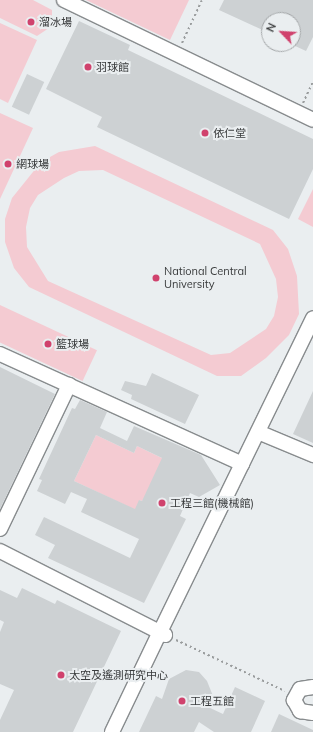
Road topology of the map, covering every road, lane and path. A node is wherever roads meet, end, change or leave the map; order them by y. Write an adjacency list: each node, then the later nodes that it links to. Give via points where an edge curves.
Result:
1 (64, 0): 3 (street)
2 (202, 0): 3 (path)
3 (176, 55): 5 (street)
4 (313, 82): 5 (path)
5 (298, 113): 6 (street)
6 (313, 120)
7 (313, 318): 10 (street)
8 (0, 354): 9 (street)
9 (69, 385): 12 (street); 13 (street)
10 (258, 432): 11 (street); 12 (street)
11 (313, 455)
12 (242, 464): 15 (street)
13 (0, 529)
14 (0, 551): 15 (street)
15 (163, 634): 17 (path); 19 (street)
16 (313, 687): 17 (street, via 303,687)
17 (295, 696): 18 (street, via 297,708 304,713)
18 (313, 713)
19 (112, 732)

